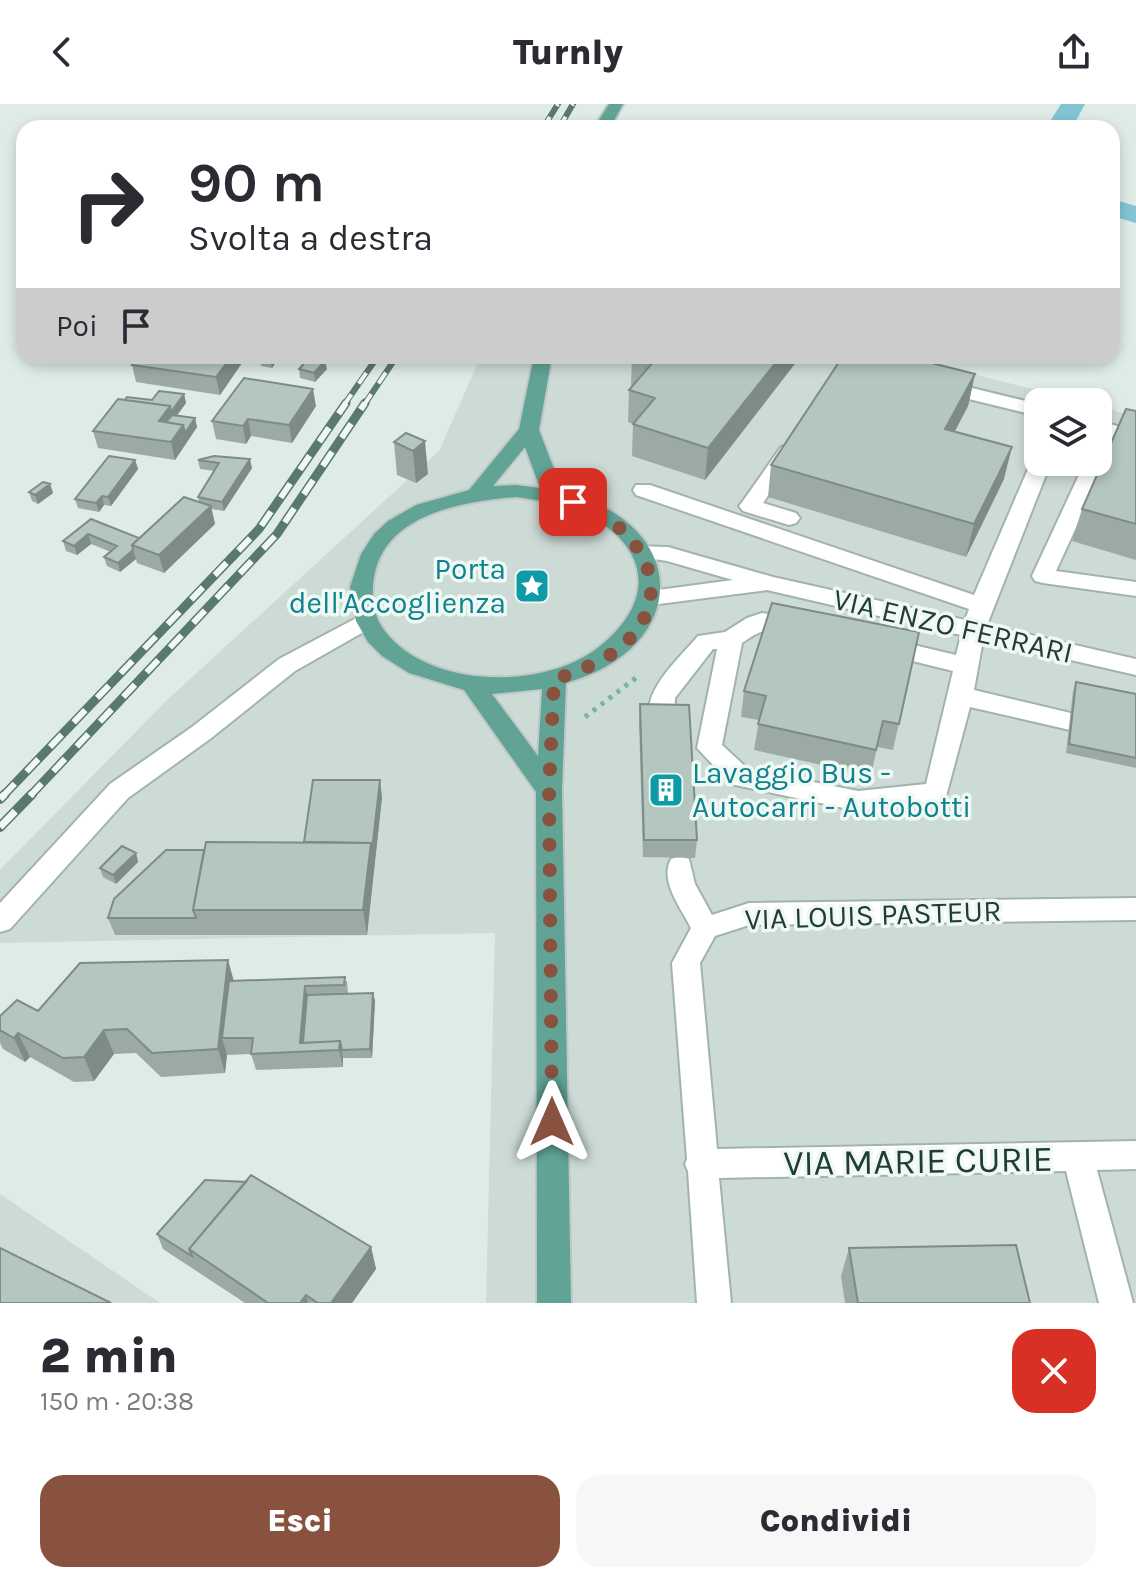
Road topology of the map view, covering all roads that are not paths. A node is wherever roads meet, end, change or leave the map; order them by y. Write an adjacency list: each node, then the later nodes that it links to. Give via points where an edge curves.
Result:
1 (541, 364): 5 (main road)
2 (921, 381): 3 (street)
3 (1024, 407)
4 (803, 428): 13 (street, via 750,506)
5 (529, 430): 11 (main road); 12 (main road)
6 (1112, 431): 7 (street)
7 (1136, 437)
8 (1035, 476): 18 (street)
9 (1089, 476): 16 (street, via 1043,576)
10 (643, 490): 18 (street)
11 (477, 493): 12 (main road); 19 (main road, via 433,505 395,526 369,555 359,587)
12 (554, 496): 14 (main road, via 591,508 621,527)
13 (789, 518)
14 (642, 551): 15 (street, VIA ENZO FERRARI); 17 (main road)
15 (771, 584): 17 (street); 21 (street, VIA ENZO FERRARI)
16 (1136, 589)
17 (651, 597): 26 (main road, via 641,623 621,647)
18 (981, 605): 21 (street)
19 (366, 621): 27 (main road, via 389,650 426,672); 34 (street, via 287,665 119,791)
20 (814, 630): 22 (street, via 769,619 755,621)
21 (973, 630): 24 (street); 25 (street, VIA ENZO FERRARI)
22 (731, 639): 28 (street, via 709,748 740,777 858,801 936,793); 30 (street, via 706,642 663,696)
23 (860, 640): 24 (street)
24 (966, 666): 28 (street)
25 (1136, 667)
26 (554, 680): 27 (main road, via 514,686); 31 (main road)
27 (472, 684): 31 (main road)
28 (961, 696): 29 (street)
29 (1070, 721)
30 (662, 722)
31 (549, 790): 39 (main road)
32 (680, 866): 35 (street, via 682,884)
33 (1136, 909): 35 (street, VIA LOUIS PASTEUR, via 749,914)
34 (0, 921)
35 (705, 928): 38 (street, VIA LOUIS PASTEUR, via 686,963)
36 (1136, 1155): 37 (street, VIA MARIE CURIE)
37 (1078, 1157): 38 (street, VIA MARIE CURIE); 41 (street)
38 (700, 1164): 40 (street, VIA LOUIS PASTEUR)
39 (554, 1303)
40 (714, 1303)
41 (1116, 1303)

